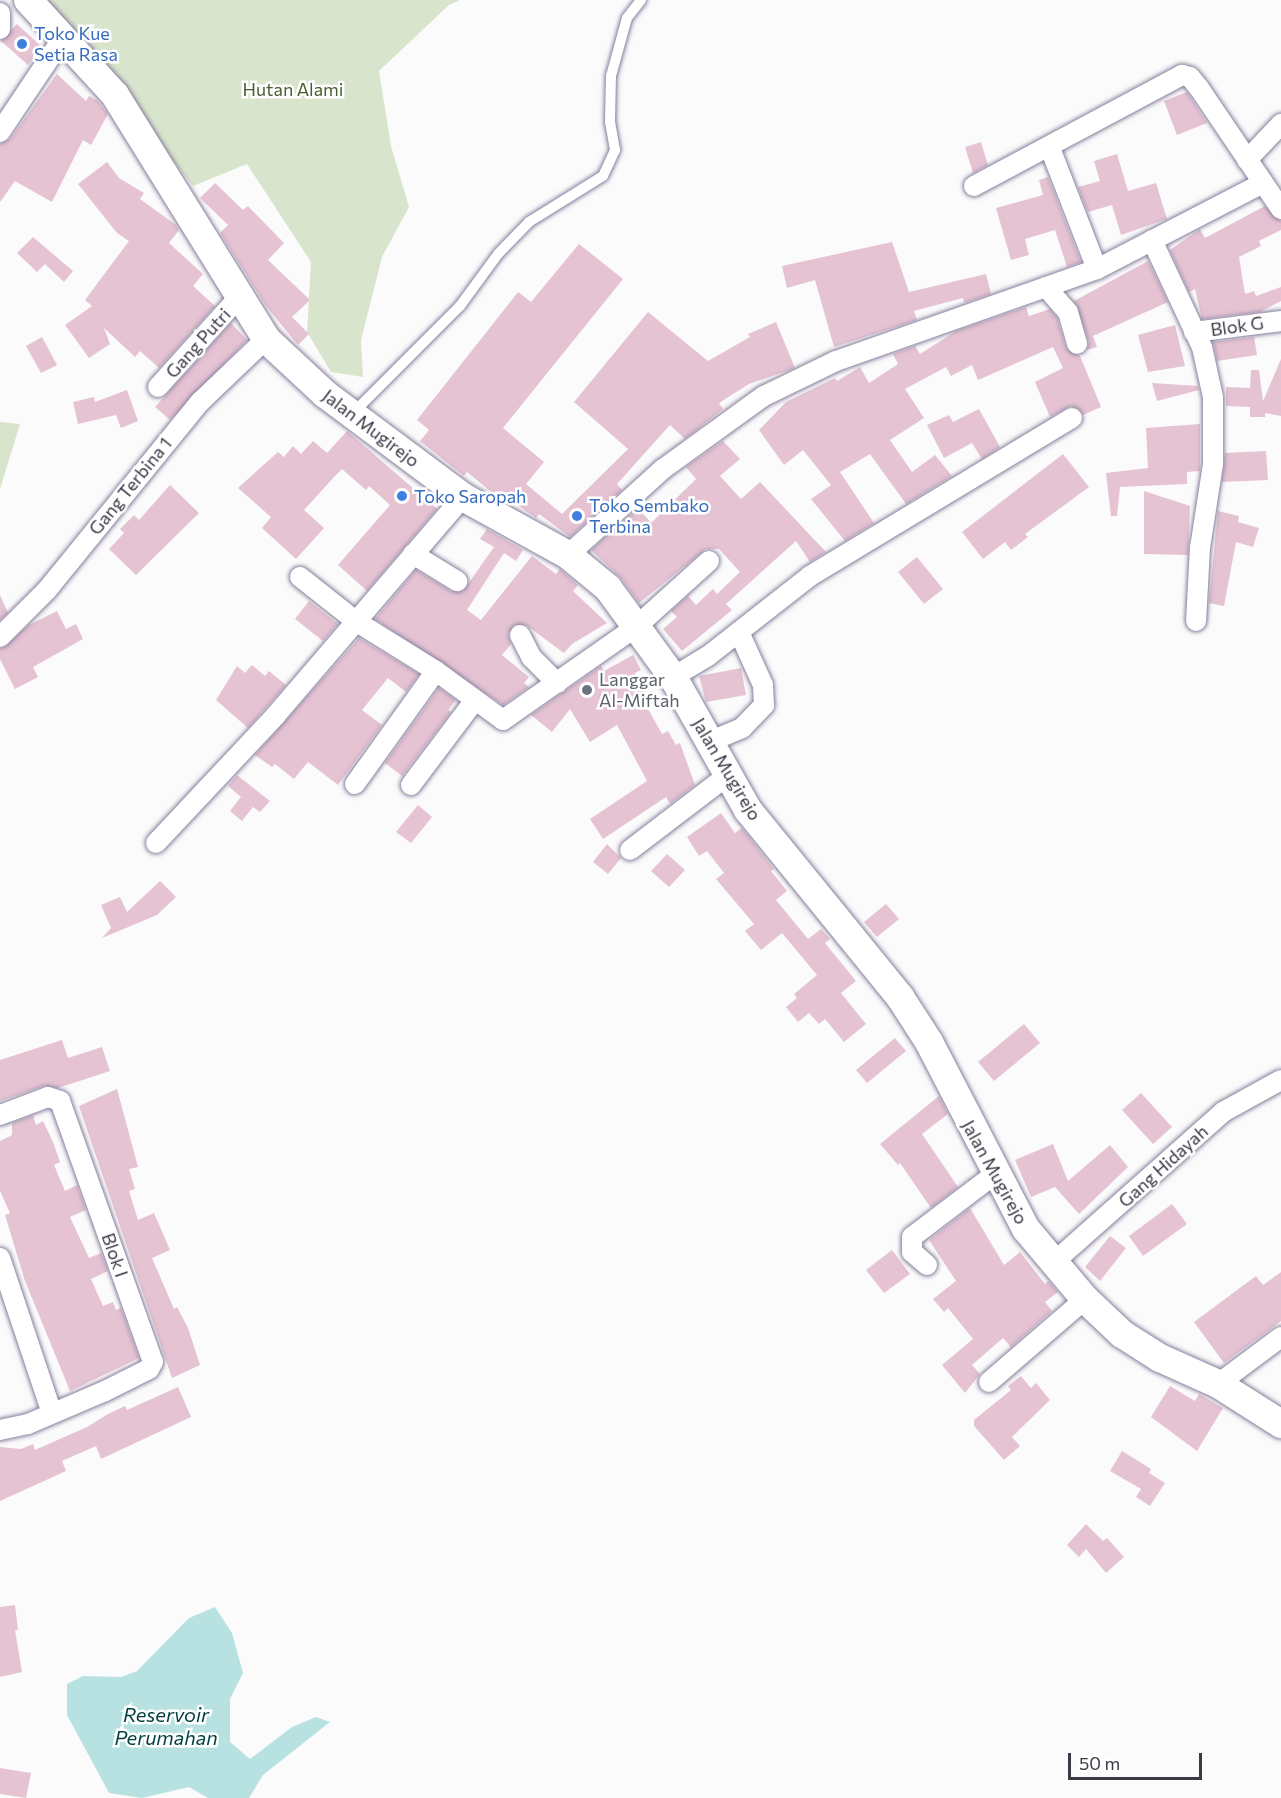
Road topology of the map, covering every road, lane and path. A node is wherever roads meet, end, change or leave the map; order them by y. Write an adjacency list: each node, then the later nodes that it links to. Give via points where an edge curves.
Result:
1 (28, 0): 5 (street, Jalan Mugirejo)
2 (641, 0): 22 (lane, via 627,18 612,76 610,122 615,150 603,176 530,222 498,254 460,306)
3 (0, 13): 4 (street)
4 (0, 29)
5 (63, 38): 7 (street); 16 (street, Jalan Mugirejo, via 115,95)
6 (1281, 124): 9 (street)
7 (0, 132)
8 (1050, 148): 9 (street, via 1182,75 1190,77 1199,88); 11 (street); 14 (street)
9 (1247, 160): 10 (street)
10 (1263, 183): 12 (street); 13 (street)
11 (974, 186)
12 (1281, 209)
13 (1152, 240): 14 (street); 18 (street)
14 (1097, 269): 15 (street)
15 (1046, 287): 20 (street, via 1068,312); 26 (street, via 836,361 764,396 663,469)
16 (238, 298): 19 (street, Jalan Mugirejo); 21 (street, Gang Putri)
17 (1281, 321): 18 (street, Blok G)
18 (1194, 332): 30 (street, via 1202,347 1213,397 1213,464 1200,548)
19 (266, 339): 22 (street, Jalan Mugirejo); 35 (street, Gang Terbina 1, via 200,402 47,590)
20 (1077, 344)
21 (158, 387)
22 (352, 414): 24 (street, Jalan Mugirejo)
23 (1072, 418): 33 (street, via 810,576)
24 (463, 497): 25 (street); 26 (street, Jalan Mugirejo)
25 (413, 554): 29 (street); 31 (street)
26 (568, 555): 32 (street, Jalan Mugirejo, via 608,588)
27 (709, 561): 32 (street)
28 (300, 577): 31 (street)
29 (457, 580)
30 (1196, 621)
31 (357, 622): 36 (street); 44 (street)
32 (637, 626): 37 (street, Jalan Mugirejo); 38 (street)
33 (739, 632): 37 (street); 40 (street, via 763,685 764,705 742,728)
34 (520, 635): 38 (street, via 531,657)
35 (0, 637)
36 (436, 671): 39 (street); 42 (street)
37 (673, 677): 40 (street, Jalan Mugirejo)
38 (557, 683): 39 (street, via 506,720)
39 (475, 700): 43 (street)
40 (709, 742): 41 (street, Jalan Mugirejo)
41 (728, 775): 45 (street); 48 (street, Jalan Mugirejo, via 762,828 900,997 929,1042)
42 (355, 784)
43 (411, 785)
44 (156, 843)
45 (630, 850)
46 (1281, 1080): 49 (street, Gang Hidayah, via 1223,1112)
47 (0, 1115): 56 (street, Blok I, via 48,1097 60,1101 153,1362 149,1369)
48 (995, 1174): 49 (street, Jalan Mugirejo, via 1026,1229); 50 (street, via 912,1237 912,1252)
49 (1053, 1263): 52 (street, Jalan Mugirejo)
50 (927, 1265)
51 (1, 1272): 56 (street)
52 (1085, 1299): 54 (street); 55 (street, Jalan Mugirejo, via 1122,1334 1160,1358)
53 (1281, 1337): 55 (street)
54 (989, 1382)
55 (1218, 1384): 57 (street, Jalan Mugirejo)
56 (52, 1413): 58 (street, Blok I)
57 (1281, 1424)
58 (0, 1430)

